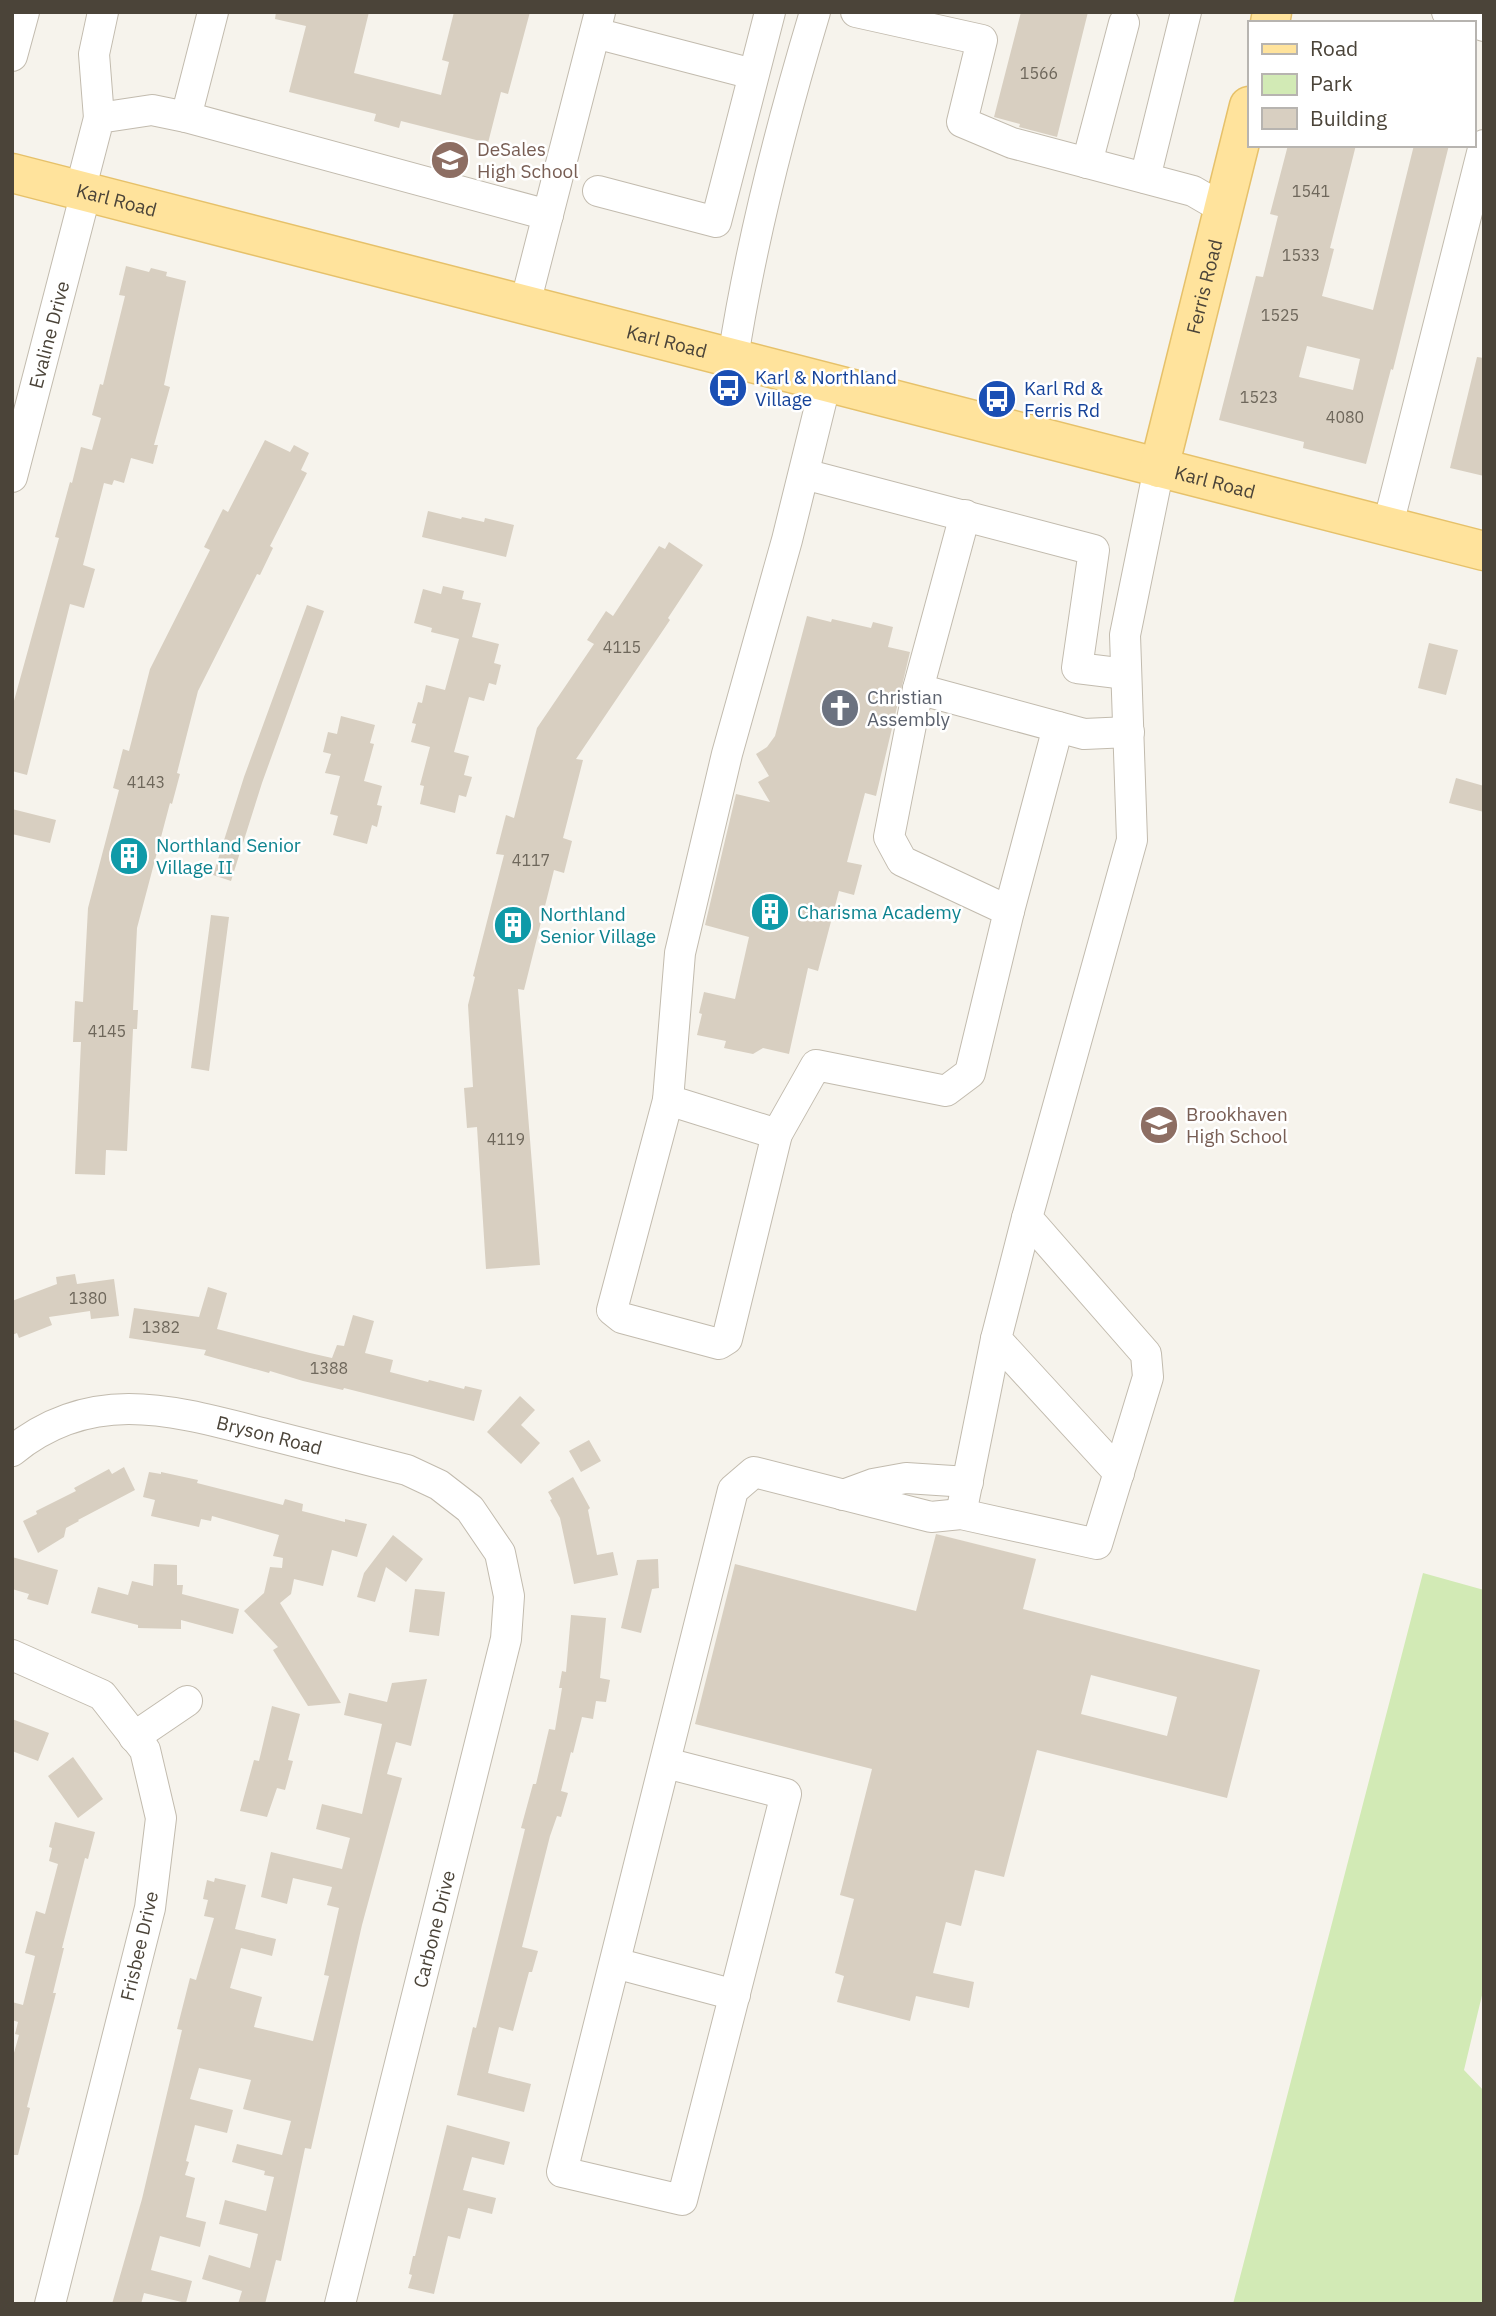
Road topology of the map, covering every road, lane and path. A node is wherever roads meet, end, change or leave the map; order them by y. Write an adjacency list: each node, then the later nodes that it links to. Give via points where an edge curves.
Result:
1 (24, 12): 12 (street)
2 (103, 12): 16 (street, Evaline Drive, via 94,54)
3 (213, 12): 15 (street)
4 (770, 12): 13 (street)
5 (816, 12): 26 (street, via 765,200)
6 (856, 12): 18 (street, via 982,40 962,122 1012,143)
7 (1186, 12): 20 (street)
8 (1447, 12): 9 (street)
9 (1471, 21)
10 (597, 23): 13 (street); 24 (street)
11 (1124, 23): 18 (street)
12 (12, 56)
13 (753, 74): 22 (street, via 716,222)
14 (1248, 110): 23 (main road, Ferris Road)
15 (186, 117): 16 (street, via 152,110); 24 (street)
16 (99, 118): 21 (street, Evaline Drive)
17 (1484, 145): 32 (street)
18 (1087, 163): 20 (street)
19 (12, 173): 21 (main road, Karl Road)
20 (1145, 178): 23 (street, via 1193,191)
21 (83, 191): 25 (main road, Karl Road); 30 (street, Evaline Drive)
22 (598, 191)
23 (1224, 209): 28 (main road, Ferris Road)
24 (548, 215): 25 (street)
25 (525, 304): 26 (main road, Karl Road)
26 (733, 358): 27 (main road, Karl Road)
27 (826, 382): 28 (main road, Karl Road); 29 (street)
28 (1159, 468): 32 (main road, Karl Road); 34 (street, via 1125,635)
29 (804, 474): 31 (street); 39 (street, via 727,754 680,953)
30 (12, 477)
31 (965, 515): 34 (street, via 1094,550 1077,668); 35 (street)
32 (1388, 525): 33 (main road, Karl Road)
33 (1484, 551)
34 (1126, 674): 37 (street)
35 (918, 689): 36 (street); 38 (street, via 889,837 902,861)
36 (1058, 727): 37 (street, via 1084,734); 38 (street)
37 (1129, 732): 41 (street, via 1132,840)
38 (1009, 911): 40 (street, via 970,1073 946,1091 816,1065)
39 (668, 1100): 40 (street); 40 (street, via 612,1310 622,1318 719,1344 727,1339)
40 (777, 1134)
41 (1027, 1218): 42 (street); 44 (street, via 1146,1354 1148,1377)
42 (996, 1339): 44 (street); 45 (street)
43 (12, 1451): 48 (street, Bryson Road, via 31,1435 78,1415 132,1407 181,1412 407,1470 439,1485 470,1509)
44 (1119, 1473): 47 (street, via 1097,1545)
45 (968, 1482): 46 (street, via 906,1478); 47 (street)
46 (843, 1494): 47 (street, via 931,1517); 52 (street, via 754,1472 733,1490)
47 (961, 1514)
48 (500, 1553): 56 (street, Carbone Drive, via 509,1596 506,1639)
49 (12, 1655): 51 (street, Frisbee Drive, via 102,1695)
50 (187, 1701): 51 (street)
51 (134, 1737): 55 (street, Frisbee Drive, via 145,1750 161,1818 150,1908)
52 (666, 1763): 53 (street); 54 (street, via 786,1794)
53 (615, 1964): 54 (street); 54 (street, via 562,2172 682,2200)
54 (735, 1995)
55 (50, 2304)
56 (340, 2304)

